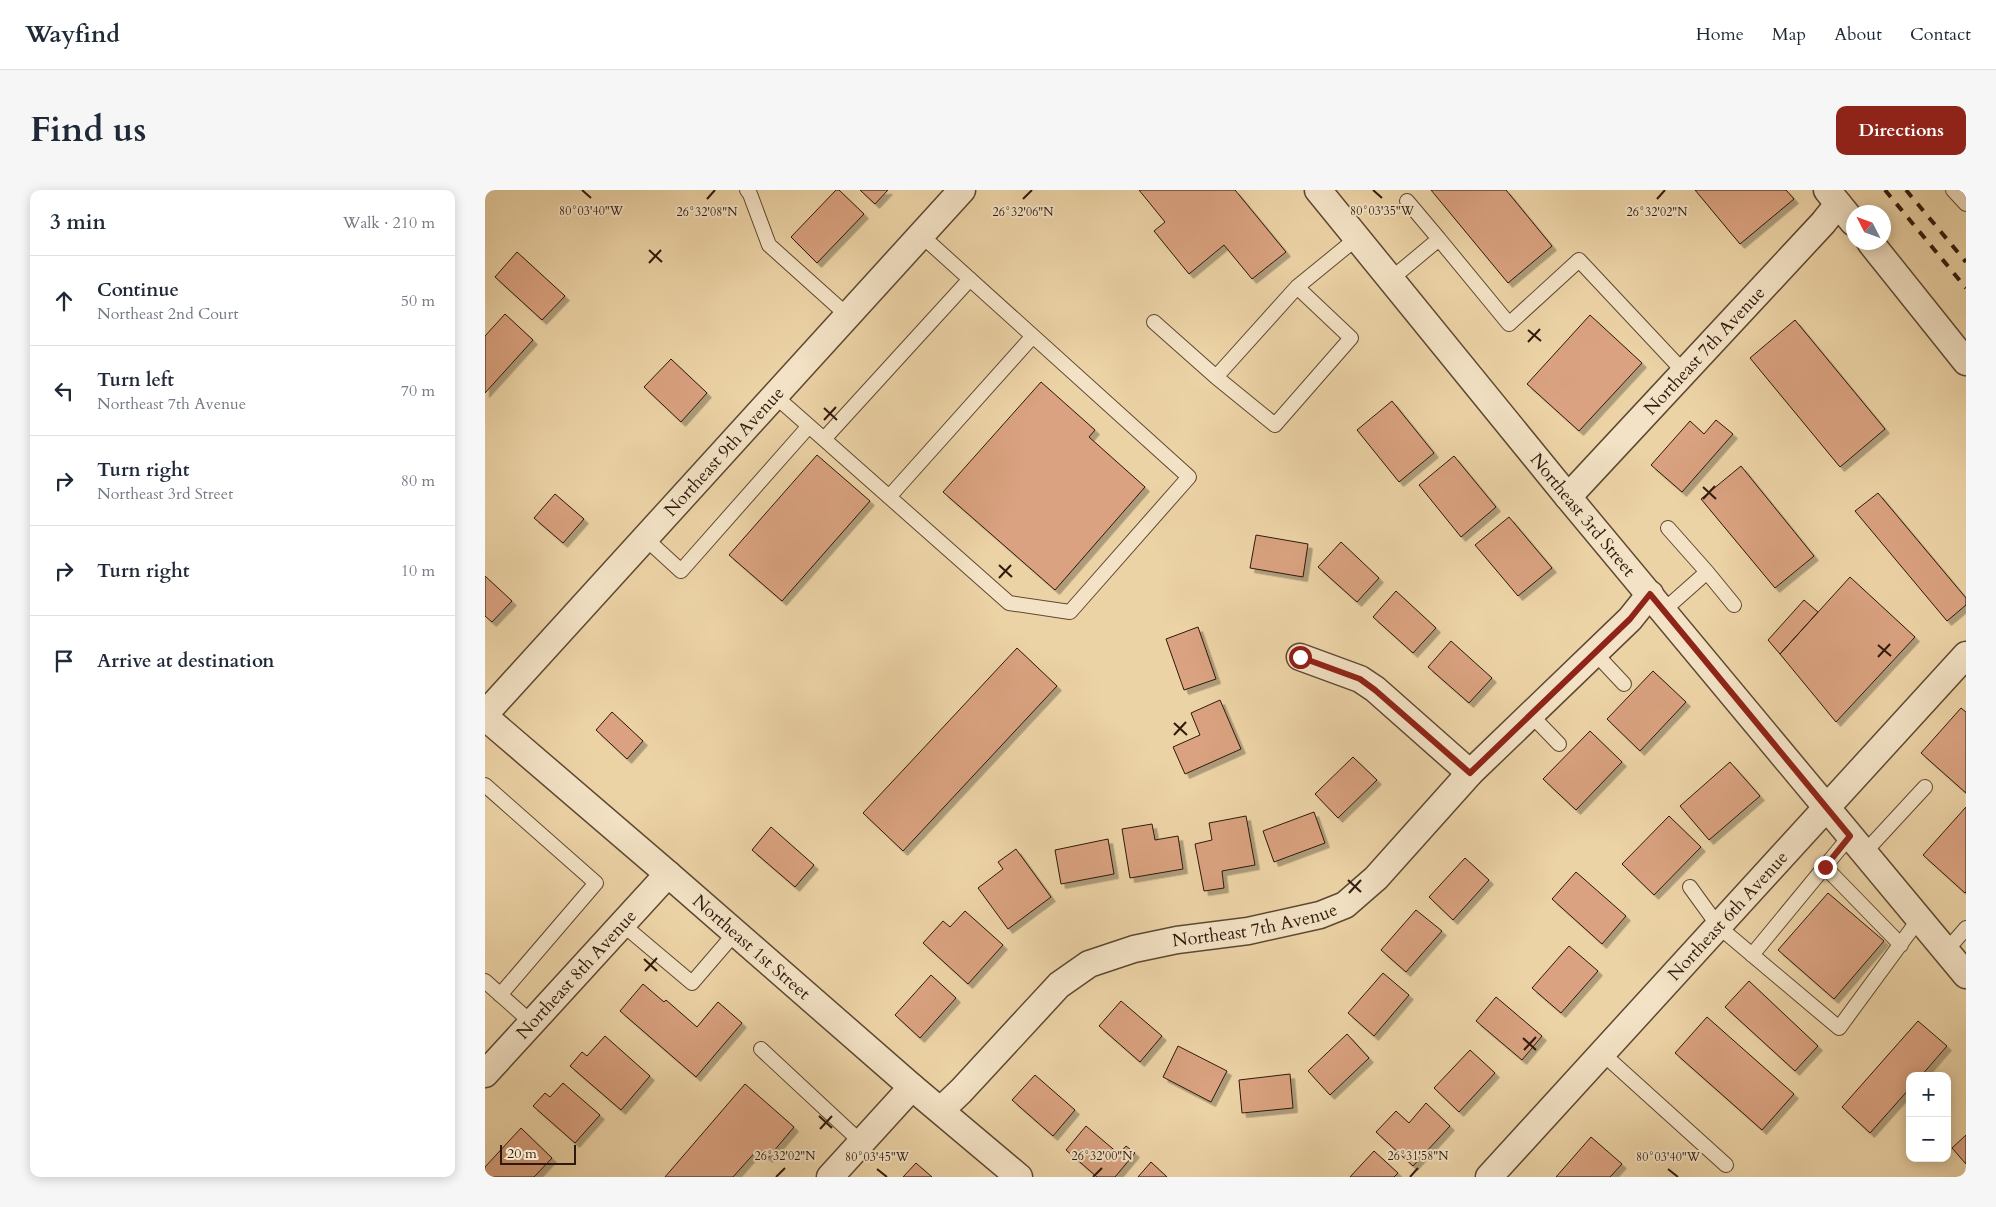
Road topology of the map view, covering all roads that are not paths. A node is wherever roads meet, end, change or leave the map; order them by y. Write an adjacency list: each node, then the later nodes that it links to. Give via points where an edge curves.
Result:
1 (747, 190): 15 (lane, via 769,245)
2 (962, 190): 8 (street, Northeast 9th Avenue)
3 (1319, 190): 9 (street, Northeast 3rd Street)
4 (1953, 190): 6 (lane)
5 (1407, 201): 10 (lane)
6 (1966, 204)
7 (1840, 205): 19 (street, Northeast 7th Avenue)
8 (921, 235): 12 (lane); 15 (street, Northeast 9th Avenue)
9 (1357, 238): 13 (street, Northeast 3rd Street); 14 (lane)
10 (1439, 239): 13 (lane); 19 (lane, via 1509,324 1579,260)
11 (1876, 250): 18 (street)
12 (969, 279): 17 (lane); 23 (lane)
13 (1391, 280): 25 (street, Northeast 3rd Street)
14 (1297, 287): 20 (lane); 20 (lane, via 1351,338 1275,425)
15 (847, 316): 21 (street, Northeast 9th Avenue)
16 (1154, 322): 20 (lane)
17 (1033, 336): 24 (lane); 24 (lane, via 1189,477 1070,612 1009,603)
18 (1966, 362)
19 (1685, 372): 25 (street, Northeast 7th Avenue)
20 (1216, 377)
21 (775, 396): 22 (lane); 27 (street, Northeast 9th Avenue)
22 (809, 426): 23 (lane); 27 (lane, via 681,571)
23 (824, 439): 24 (lane)
24 (889, 497)
25 (1568, 497): 29 (street, Northeast 3rd Street)
26 (1669, 528): 28 (lane)
27 (645, 538): 35 (street, Northeast 9th Avenue)
28 (1707, 572): 29 (lane); 30 (lane)
29 (1657, 602): 31 (street, Northeast 7th Avenue, via 1630,619); 41 (street, Northeast 3rd Street)
30 (1734, 605)
31 (1595, 653): 34 (lane); 36 (street, Northeast 7th Avenue)
32 (1300, 657): 38 (street, via 1360,679)
33 (1963, 665): 41 (street, Northeast 6th Avenue)
34 (1624, 684)
35 (485, 715): 44 (street, Northeast 1st Street)
36 (1531, 715): 37 (lane); 38 (street, Northeast 7th Avenue)
37 (1559, 744)
38 (1470, 773): 62 (street, Northeast 7th Avenue, via 1376,878 1345,905 1320,915 1247,931 1177,940 1089,964 1059,984)
39 (485, 785): 56 (lane, via 596,883)
40 (1925, 787): 42 (lane)
41 (1827, 809): 42 (street, Northeast 3rd Street); 48 (street, Northeast 6th Avenue)
42 (1857, 845): 43 (lane); 46 (street, Northeast 3rd Street)
43 (1825, 867): 51 (lane); 53 (lane)
44 (668, 874): 47 (street, Northeast 8th Avenue); 50 (street, Northeast 1st Street)
45 (1690, 887): 48 (lane)
46 (1919, 919): 51 (lane); 52 (street, Northeast 3rd Street)
47 (622, 924): 50 (lane, via 692,983); 57 (street, Northeast 8th Avenue)
48 (1719, 926): 53 (lane); 59 (street, Northeast 6th Avenue)
49 (1966, 928): 52 (lane)
50 (735, 932): 61 (street, Northeast 1st Street)
51 (1901, 945): 53 (lane, via 1839,1028)
52 (1946, 951): 54 (street, Northeast 3rd Street)
53 (1752, 955)
54 (1966, 975)
55 (485, 982): 56 (lane)
56 (500, 995): 57 (lane)
57 (532, 1023): 60 (street, Northeast 8th Avenue)
58 (761, 1049): 63 (lane)
59 (1602, 1053): 64 (lane); 67 (street, Northeast 6th Avenue)
60 (485, 1074)
61 (912, 1087): 62 (street, Northeast 1st Street); 63 (street)
62 (941, 1110): 66 (street, Northeast 1st Street)
63 (862, 1142): 65 (street)
64 (1726, 1164)
65 (830, 1177)
66 (1019, 1177)
67 (1489, 1177)

